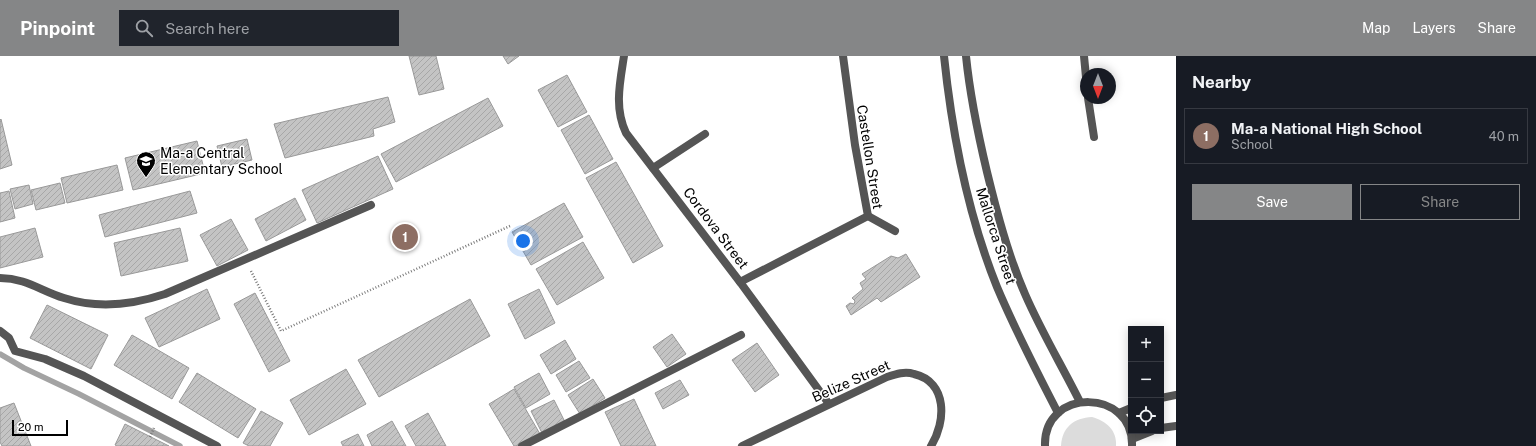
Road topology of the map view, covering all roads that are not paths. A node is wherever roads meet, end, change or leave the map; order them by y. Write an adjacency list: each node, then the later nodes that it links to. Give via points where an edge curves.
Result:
1 (624, 56): 10 (street, Cordova Street, via 619,96 621,123)
2 (843, 56): 12 (street, Castellon Street)
3 (944, 56): 23 (street, Mallorca Street, via 966,184 986,256 1008,314)
4 (966, 56): 20 (street, Mallorca Street, via 972,107 991,189 1013,263 1034,312)
5 (1084, 56): 6 (street)
6 (1085, 68)
7 (1089, 104): 9 (street)
8 (705, 134): 10 (street)
9 (1094, 138)
10 (654, 168): 15 (street, Cordova Street)
11 (371, 205): 14 (street, via 165,294 143,301 120,305 81,303 22,280)
12 (868, 216): 13 (street); 15 (street, Castellon Street)
13 (895, 231)
14 (0, 278)
15 (740, 282): 21 (street, Cordova Street)
16 (0, 331): 29 (street, via 9,338 15,351 45,359 84,376)
17 (741, 335): 30 (street)
18 (1176, 395): 19 (street)
19 (1164, 397)
20 (1080, 402): 23 (street); 24 (street, via 1094,401 1107,405)
21 (829, 404): 31 (street, Belize Street); 32 (street, Belize Street, via 887,377 900,373 914,373 926,378 935,387 941,401 940,426)
22 (1128, 409): 24 (street)
23 (1058, 413): 33 (street, via 1047,431)
24 (1119, 413): 28 (street, via 1128,425)
25 (1176, 426): 26 (street)
26 (1164, 428)
27 (1147, 434): 28 (street)
28 (1132, 443)
29 (217, 446)
30 (522, 446)
31 (742, 446)
32 (931, 446)
33 (1045, 446)

